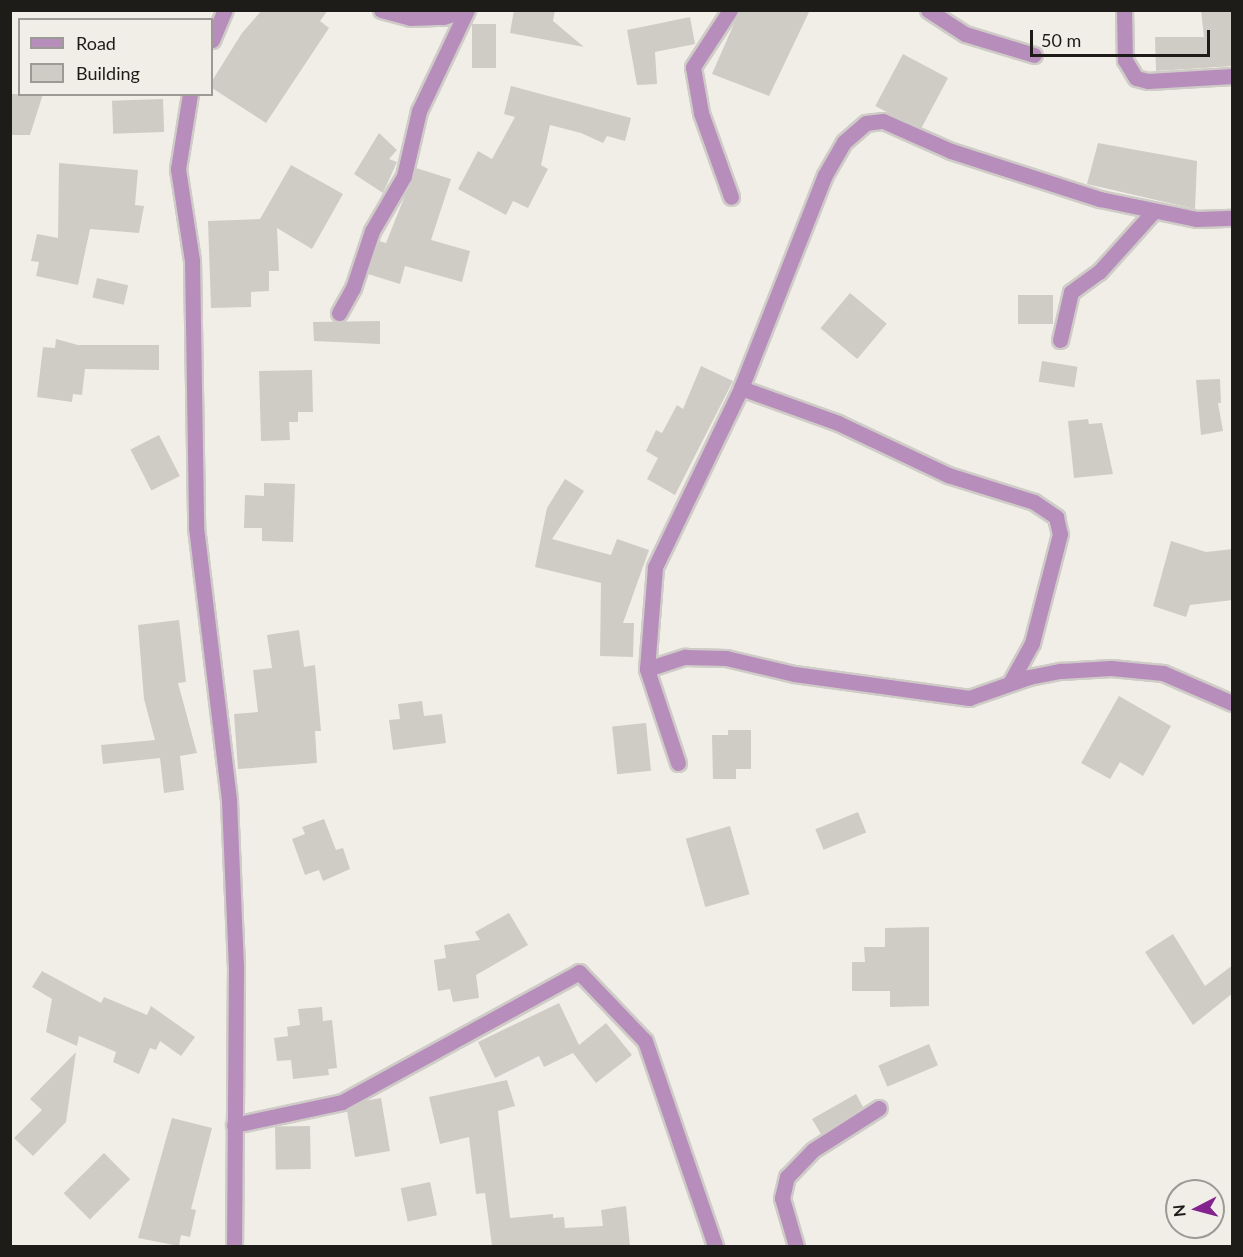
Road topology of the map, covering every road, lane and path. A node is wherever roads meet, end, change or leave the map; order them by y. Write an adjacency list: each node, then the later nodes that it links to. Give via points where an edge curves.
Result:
1 (225, 10): 7 (street)
2 (381, 10): 3 (street, via 410,18 443,17)
3 (466, 10): 14 (street, via 418,111 404,176 372,231 353,288)
4 (730, 10): 11 (street, via 693,67 701,112)
5 (928, 10): 8 (street, via 965,34)
6 (1124, 10): 9 (street, via 1125,60 1136,78 1148,81)
7 (213, 38)
8 (1034, 56)
9 (1233, 76)
10 (190, 96): 22 (street, via 178,169 192,260 196,527 229,801 236,966)
11 (730, 197)
12 (1154, 211): 13 (street, via 1197,219); 15 (street, via 1099,272 1071,292); 16 (street, via 1100,199 951,151 883,121 866,123 844,142 825,175)
13 (1233, 218)
14 (339, 313)
15 (1060, 340)
16 (741, 388): 17 (street, via 658,558); 18 (street, via 838,423 948,475 1034,502 1056,517 1060,534 1032,643)
17 (647, 669): 18 (street, via 684,657 726,658 811,676 969,698); 20 (street)
18 (1010, 683): 19 (street, via 1061,670 1111,668 1163,674)
19 (1233, 703)
20 (678, 764)
21 (879, 1108): 25 (street, via 813,1150 787,1177 782,1198)
22 (234, 1125): 23 (street); 24 (street, via 342,1102 579,972 645,1041)
23 (234, 1246)
24 (714, 1246)
25 (796, 1246)

